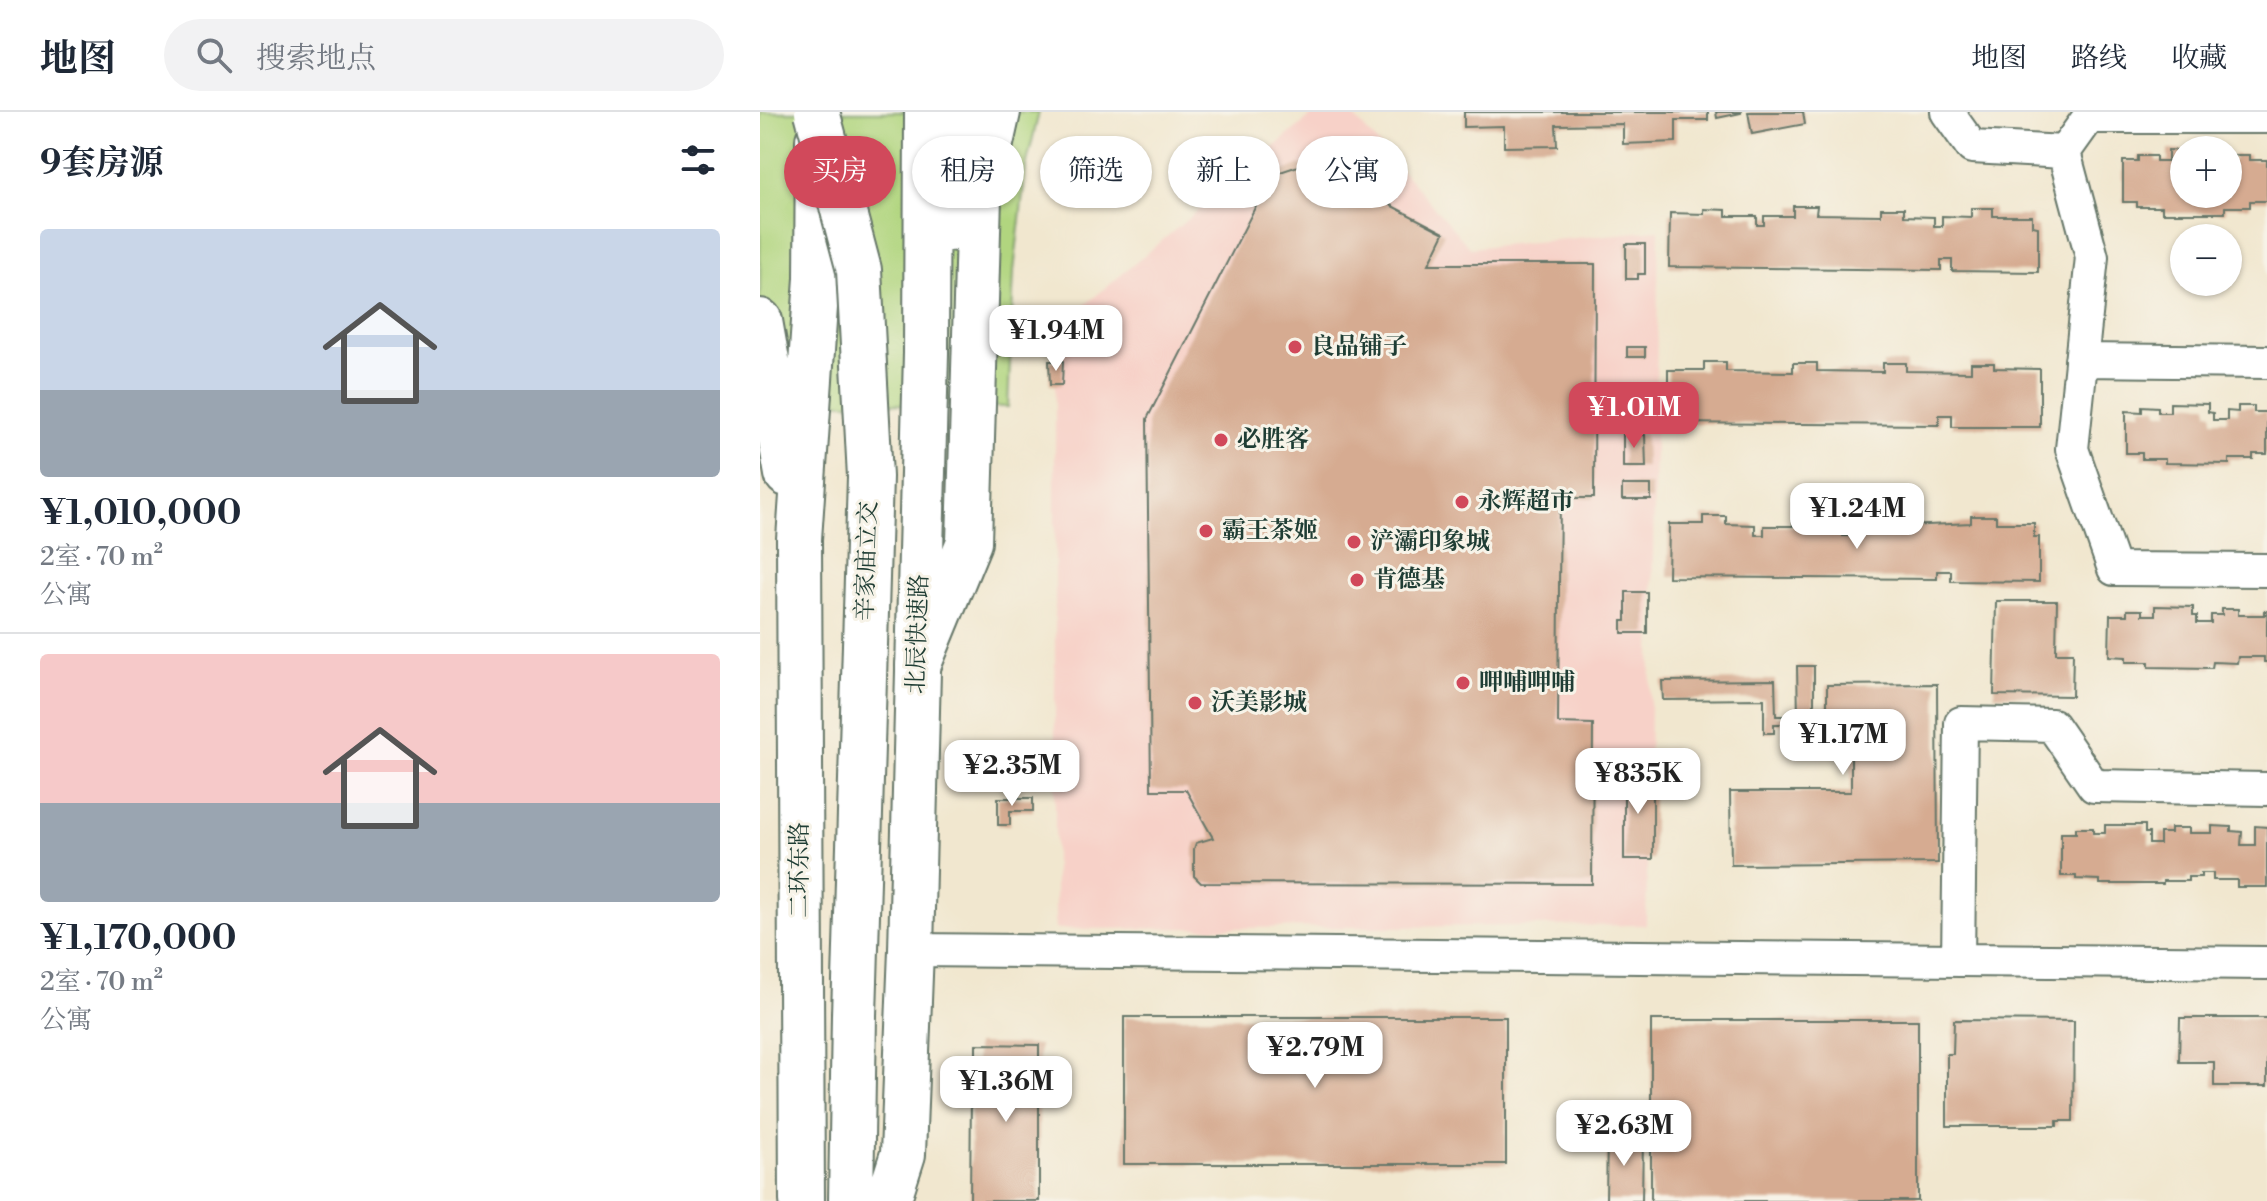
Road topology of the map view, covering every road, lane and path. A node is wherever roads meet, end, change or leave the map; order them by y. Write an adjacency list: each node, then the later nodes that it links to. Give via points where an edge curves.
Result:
1 (818, 112): 13 (main road, via 817,278); 24 (main road, 辛家庙立交, bridge, via 859,270 870,477)
2 (927, 112): 10 (main road, 北辰快速路)
3 (967, 112): 10 (main road)
4 (998, 112): 15 (main road, via 979,197 969,542)
5 (1947, 112): 8 (street, via 1972,147)
6 (2089, 114): 7 (street); 8 (street)
7 (2267, 117)
8 (2064, 152): 11 (street, via 2092,257)
9 (760, 321): 13 (main road)
10 (926, 353): 15 (main road, 北辰快速路)
11 (2081, 360): 12 (street); 14 (street, via 2072,449 2114,569)
12 (2267, 362)
13 (799, 539): 20 (main road, 二环东路)
14 (2267, 570)
15 (917, 668): 17 (main road, 北辰快速路)
16 (2267, 789): 18 (street, via 2094,786 2052,725 1961,723)
17 (911, 950): 18 (street); 21 (main road, 北辰快速路)
18 (1958, 960): 19 (street)
19 (2267, 963)
20 (802, 1144): 22 (main road); 23 (main road, 二环东路)
21 (903, 1154): 25 (main road, 北辰快速路); 26 (main road)
22 (785, 1201)
23 (802, 1201)
24 (851, 1201)
25 (888, 1201)
26 (902, 1201)

